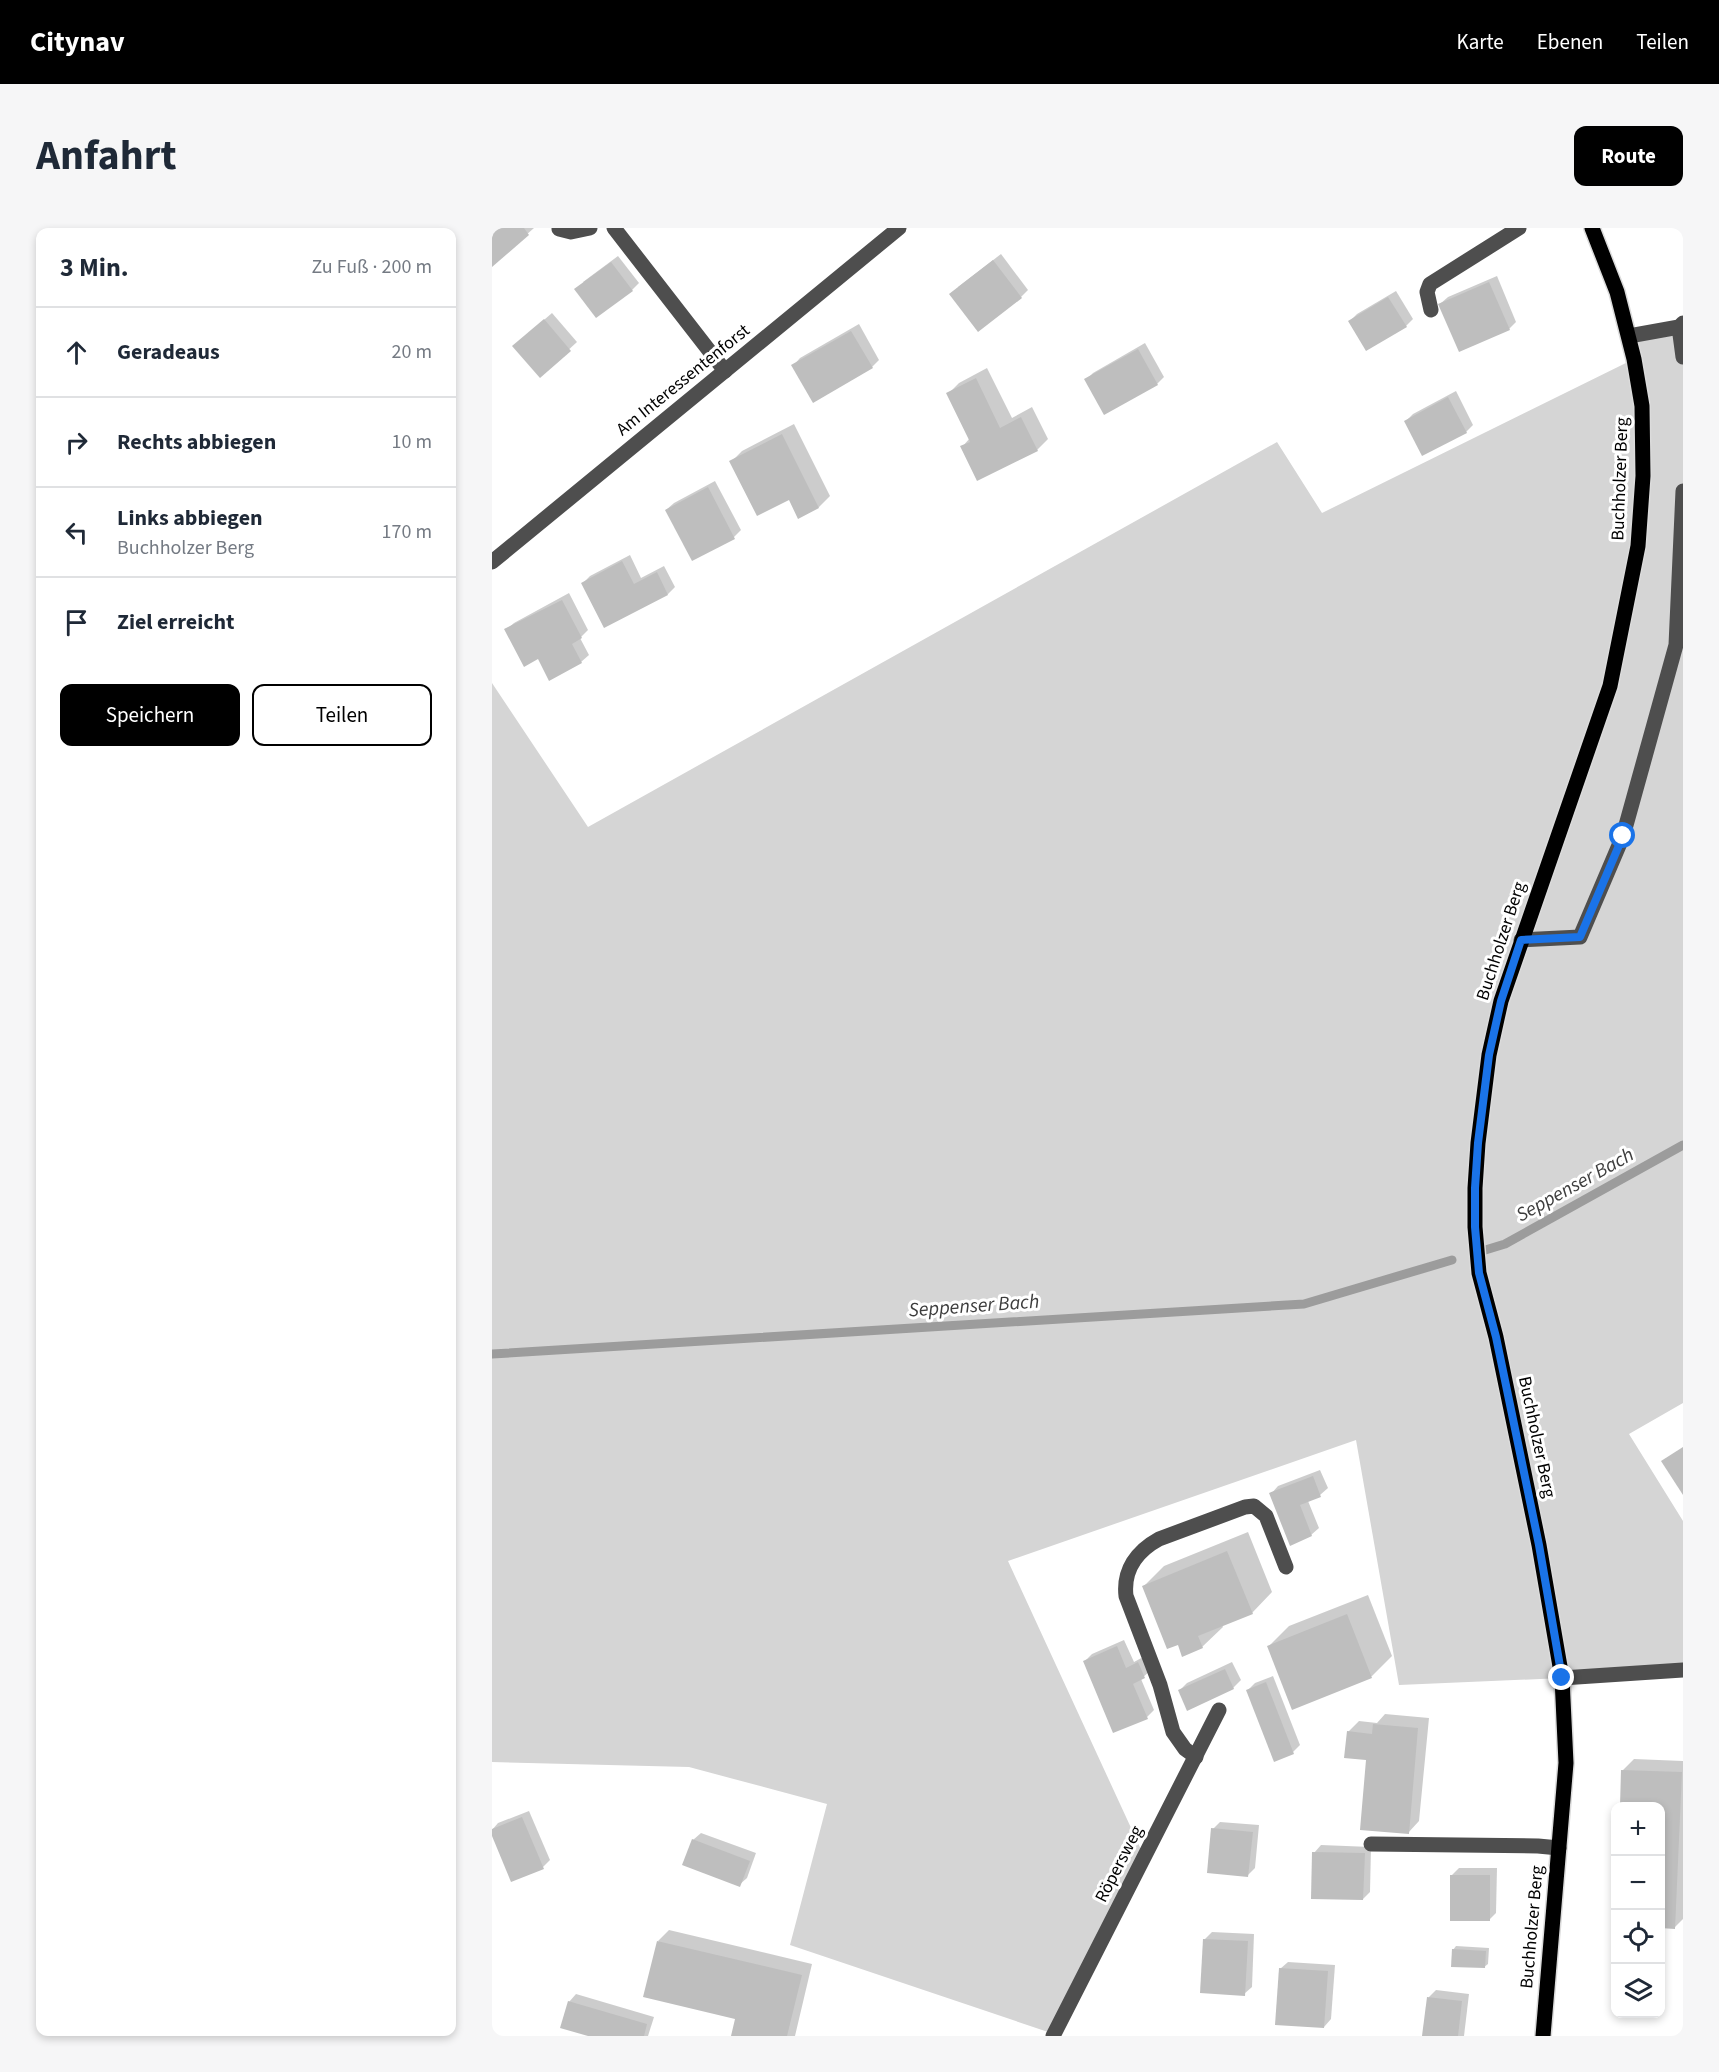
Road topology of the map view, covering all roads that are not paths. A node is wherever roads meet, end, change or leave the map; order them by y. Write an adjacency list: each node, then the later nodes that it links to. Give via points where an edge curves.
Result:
1 (590, 228): 6 (street, via 571,232)
2 (614, 228): 11 (street)
3 (899, 228): 11 (street, Am Interessentenforst)
4 (1520, 228): 7 (street, via 1430,284 1427,292)
5 (1592, 228): 9 (main road, Buchholzer Berg)
6 (558, 229)
7 (1431, 310)
8 (1681, 325): 9 (street); 10 (street)
9 (1629, 336): 14 (main road, Buchholzer Berg, via 1642,406 1638,546 1610,686)
10 (1683, 357)
11 (725, 371): 13 (street, Am Interessentenforst)
12 (1683, 491): 14 (street, via 1676,645 1623,836 1580,937)
13 (492, 562)
14 (1521, 940): 17 (main road, Buchholzer Berg, via 1489,1055 1478,1143 1475,1227 1479,1273 1539,1545)
15 (1286, 1567): 19 (street, via 1266,1516 1254,1506 1159,1539 1139,1553 1127,1573 1126,1596 1160,1685 1173,1732)
16 (1683, 1670): 17 (street)
17 (1562, 1678): 21 (main road, Buchholzer Berg, via 1566,1762)
18 (1219, 1710): 19 (street, Röpersweg)
19 (1196, 1757): 22 (street, Röpersweg)
20 (1371, 1844): 21 (street)
21 (1559, 1848): 23 (main road, Buchholzer Berg)
22 (1053, 2036)
23 (1543, 2036)

